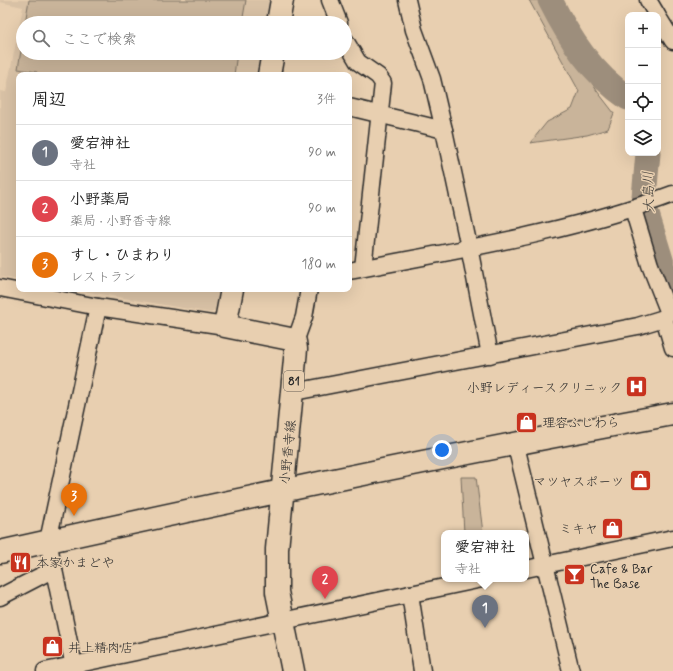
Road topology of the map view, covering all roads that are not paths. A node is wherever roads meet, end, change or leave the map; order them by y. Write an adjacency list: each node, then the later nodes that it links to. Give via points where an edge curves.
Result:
1 (282, 0): 6 (street)
2 (330, 0): 7 (street)
3 (407, 0): 15 (street, via 414,30 432,79)
4 (648, 0): 5 (street)
5 (656, 12)
6 (279, 16)
7 (336, 16)
8 (661, 20): 9 (street)
9 (672, 37)
10 (352, 52): 14 (street, via 358,62 378,76 383,83)
11 (272, 60): 12 (street)
12 (270, 72)
13 (352, 109): 14 (street)
14 (378, 114): 15 (street); 19 (street)
15 (444, 130): 18 (street)
16 (673, 194): 17 (street)
17 (633, 209): 18 (street); 26 (street, via 650,265)
18 (469, 247): 19 (street); 30 (street)
19 (356, 269)
20 (0, 288): 21 (street)
21 (16, 291)
22 (21, 292): 25 (street)
23 (231, 292): 27 (street)
24 (308, 292): 28 (street, via 304,317)
25 (98, 307): 27 (street); 36 (street)
26 (670, 313): 29 (street); 30 (street, via 638,326)
27 (225, 326): 28 (street)
28 (295, 342): 31 (street, 小野香寺線 / 81)
29 (673, 348)
30 (490, 355): 31 (street)
31 (294, 392): 34 (street, 小野香寺線 / 81)
32 (673, 414): 33 (street)
33 (515, 442): 34 (street); 38 (street)
34 (283, 490): 36 (street); 44 (street, 小野香寺線 / 81, via 277,549 277,592)
35 (673, 538): 38 (street)
36 (48, 541): 37 (street); 40 (street)
37 (0, 552)
38 (544, 565): 39 (street); 49 (street)
39 (529, 568)
40 (54, 569): 43 (street); 45 (street)
41 (468, 582): 42 (street)
42 (410, 594): 44 (street); 48 (street)
43 (0, 597)
44 (283, 620): 45 (street); 47 (street, 小野香寺線 / 81)
45 (75, 668): 46 (street)
46 (45, 671)
47 (294, 671)
48 (422, 671)
49 (571, 671)

